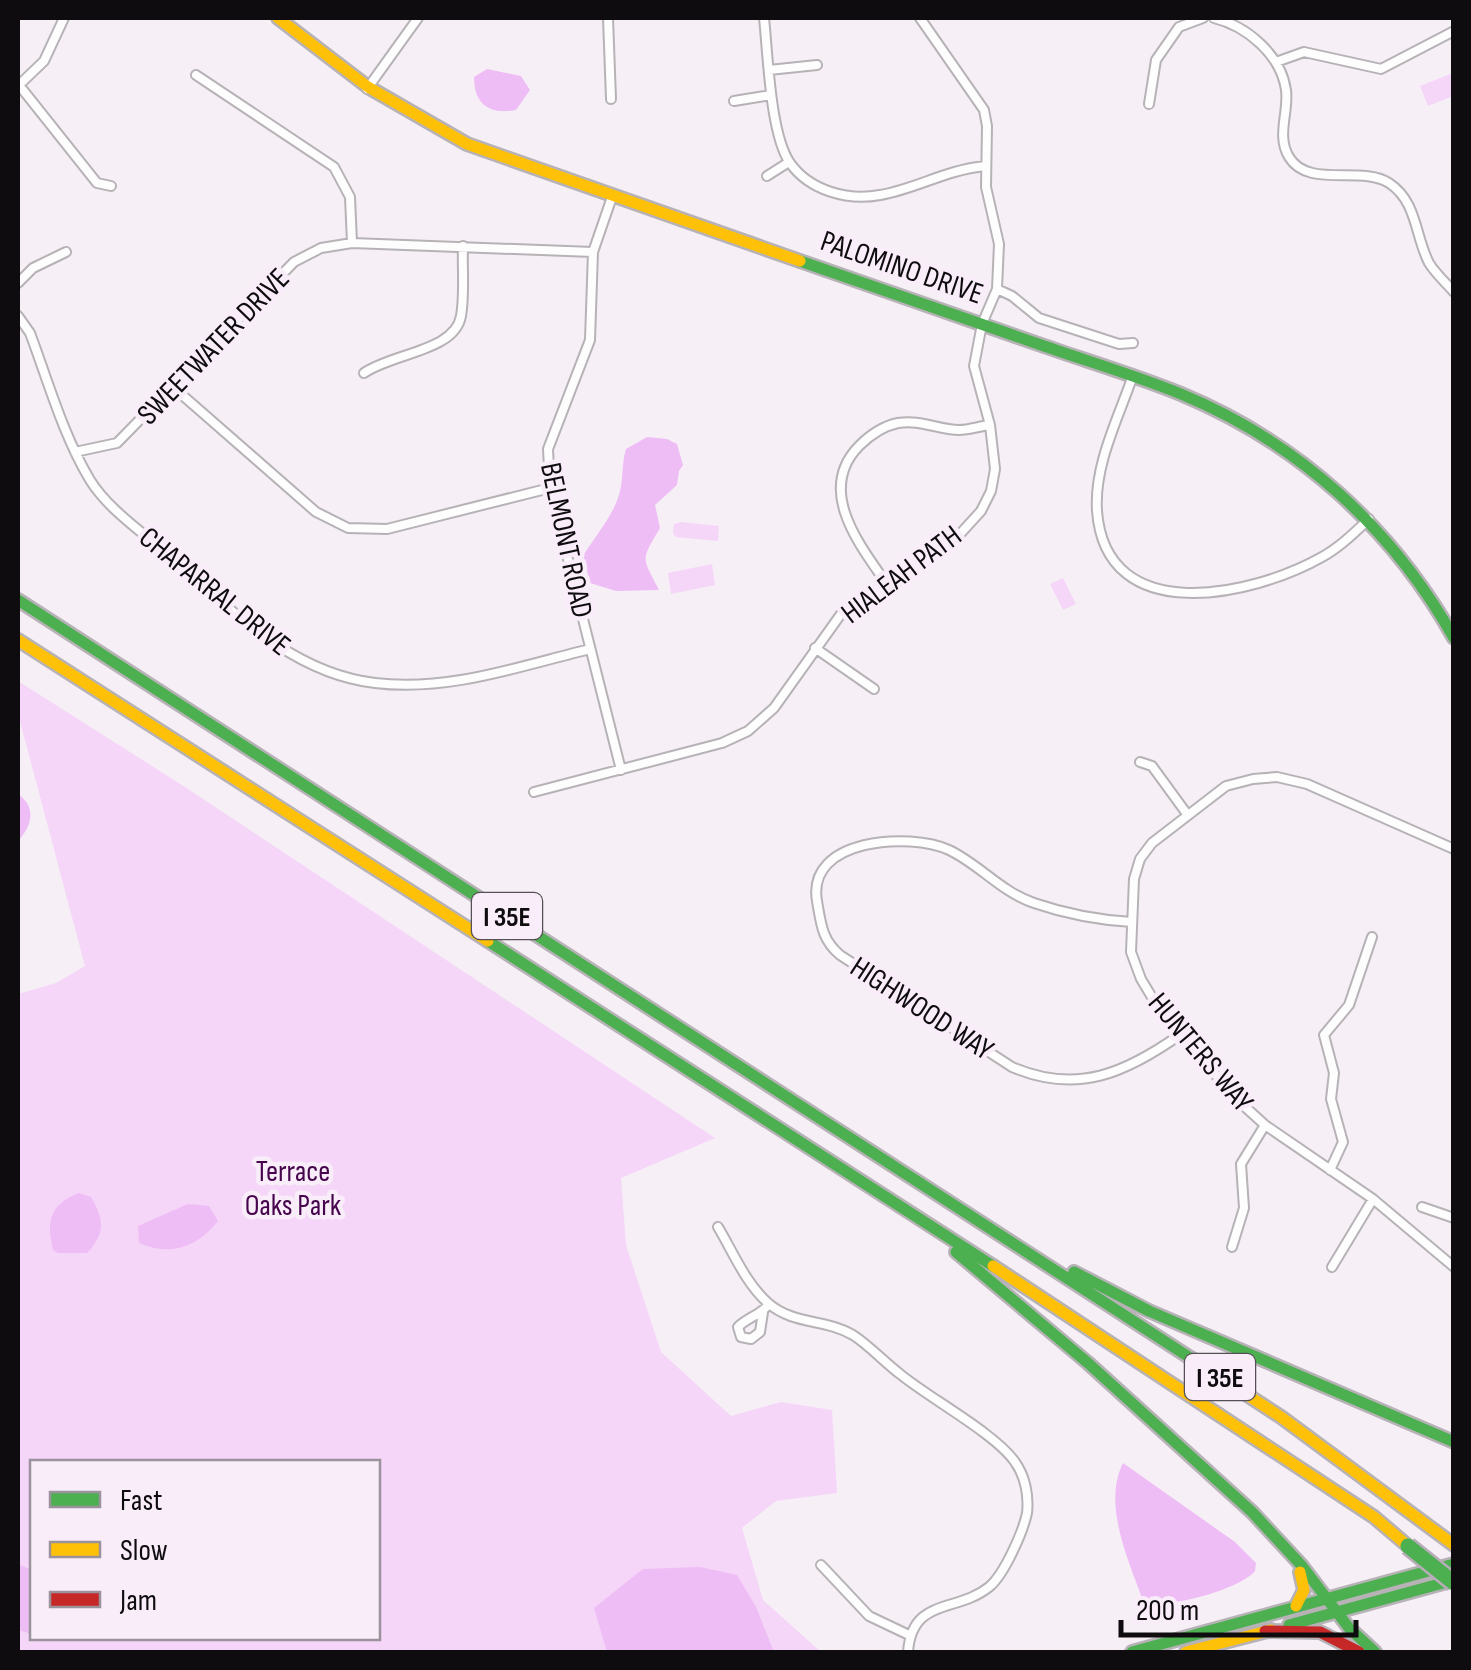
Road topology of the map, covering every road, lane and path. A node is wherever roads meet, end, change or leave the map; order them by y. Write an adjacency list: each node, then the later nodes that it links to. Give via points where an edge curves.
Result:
1 (64, 18): 14 (street, via 44,61)
2 (278, 18): 15 (main road, PALOMINO DRIVE)
3 (418, 18): 15 (street)
4 (608, 18): 17 (street)
5 (764, 18): 12 (street)
6 (920, 18): 21 (street, via 984,110)
7 (1203, 18): 19 (street, via 1179,28 1156,60)
8 (1214, 18): 10 (street, via 1260,43)
9 (1454, 31): 10 (street, via 1381,70 1304,52)
10 (1276, 62): 31 (street, via 1286,90 1282,138 1288,156 1310,172 1378,177 1391,184 1411,209 1430,263)
11 (817, 64): 12 (street)
12 (770, 70): 16 (street)
13 (196, 76): 25 (street, via 334,167 350,197)
14 (18, 86): 23 (street, via 97,183)
15 (366, 89): 24 (main road, PALOMINO DRIVE, via 468,144)
16 (771, 95): 18 (street); 20 (street)
17 (611, 99)
18 (734, 101)
19 (1149, 104)
20 (789, 162): 21 (street, via 820,188 858,198); 22 (street)
21 (985, 166): 30 (street, via 1000,244)
22 (767, 176)
23 (110, 186)
24 (612, 197): 28 (street, BELMONT ROAD); 33 (main road, PALOMINO DRIVE)
25 (352, 243): 26 (street, SWEETWATER DRIVE); 37 (street, SWEETWATER DRIVE, via 320,248 294,262)
26 (463, 246): 28 (street, SWEETWATER DRIVE); 35 (street, via 455,334)
27 (66, 252): 29 (street)
28 (593, 252): 40 (street, BELMONT ROAD, via 590,340 548,449)
29 (18, 283)
30 (997, 290): 33 (street, HIALEAH PATH); 34 (street, via 1040,318)
31 (1454, 292)
32 (18, 316): 39 (street, CHAPARRAL DRIVE)
33 (982, 324): 36 (main road, PALOMINO DRIVE); 38 (street, HIALEAH PATH, via 974,366)
34 (1133, 343)
35 (364, 374)
36 (1132, 378): 41 (main road, PALOMINO DRIVE, via 1181,394 1269,438); 41 (street, via 1102,465 1097,507 1108,549 1138,580 1181,594 1225,591 1320,558)
37 (172, 387): 39 (street, SWEETWATER DRIVE, via 117,443); 40 (street, via 316,512 348,528 388,529)
38 (990, 424): 42 (street, HIALEAH PATH, via 995,469 980,511 960,534); 42 (street, via 958,430 897,423 872,434 852,454 841,482 843,511)
39 (76, 452): 46 (street, CHAPARRAL DRIVE, via 115,509 260,634 323,670 373,683 429,685)
40 (550, 488): 46 (street, BELMONT ROAD)
41 (1370, 519): 44 (main road, PALOMINO DRIVE)
42 (886, 583): 47 (street, HIALEAH PATH, via 841,614)
43 (18, 600): 64 (main road, I 35E)
44 (1451, 628)
45 (18, 640): 61 (main road, I 35E)
46 (590, 648): 50 (street, BELMONT ROAD)
47 (815, 648): 48 (street); 50 (street, HIALEAH PATH, via 774,708 748,731)
48 (874, 689)
49 (1140, 762): 52 (street, via 1152,766)
50 (621, 770): 51 (street, HIALEAH PATH)
51 (534, 792)
52 (1187, 814): 53 (street, HUNTERS WAY, via 1226,786 1277,778 1307,784); 54 (street, HUNTERS WAY, via 1140,859)
53 (1454, 849)
54 (1132, 922): 56 (street, HUNTERS WAY, via 1140,979); 56 (street, HIGHWOOD WAY, via 1030,902 952,850 930,843 853,846 819,875 815,891 822,934 840,956 1038,1078 1095,1077 1148,1058)
55 (1372, 937): 58 (street, via 1349,1005 1324,1035 1343,1142)
56 (1181, 1034): 57 (street, HUNTERS WAY)
57 (1265, 1125): 58 (street, HUNTERS WAY); 65 (street, via 1241,1164 1244,1208)
58 (1330, 1170): 59 (street, HUNTERS WAY)
59 (1372, 1199): 66 (street, HUNTERS WAY); 67 (street)
60 (1422, 1206): 62 (street)
61 (911, 1214): 71 (main road, via 1088,1362); 75 (main road, I 35E, bridge, via 1374,1517)
62 (1454, 1218)
63 (718, 1227): 68 (street)
64 (998, 1232): 70 (main road, via 1149,1310); 72 (main road, I 35E, via 1281,1417)
65 (1232, 1247)
66 (1454, 1266)
67 (1332, 1267)
68 (769, 1304): 69 (street); 80 (street, via 791,1318 853,1336 1002,1448 1022,1474 1026,1515 1002,1574 978,1594 927,1612)
69 (763, 1312)
70 (1454, 1442)
71 (1268, 1530): 76 (main road); 77 (main road, via 1305,1581)
72 (1454, 1545)
73 (1454, 1564): 76 (main road)
74 (821, 1565): 80 (street, via 869,1616)
75 (1454, 1581): 78 (main road)
76 (1324, 1598): 77 (main road); 78 (main road)
77 (1296, 1606): 81 (main road)
78 (1338, 1613): 79 (main road); 86 (main road)
79 (1265, 1632): 84 (main road); 85 (main road, via 1310,1630)
80 (909, 1635): 82 (street)
81 (1170, 1647): 83 (main road)
82 (908, 1652)
83 (1132, 1652)
84 (1186, 1652)
85 (1359, 1652)
86 (1374, 1652)

